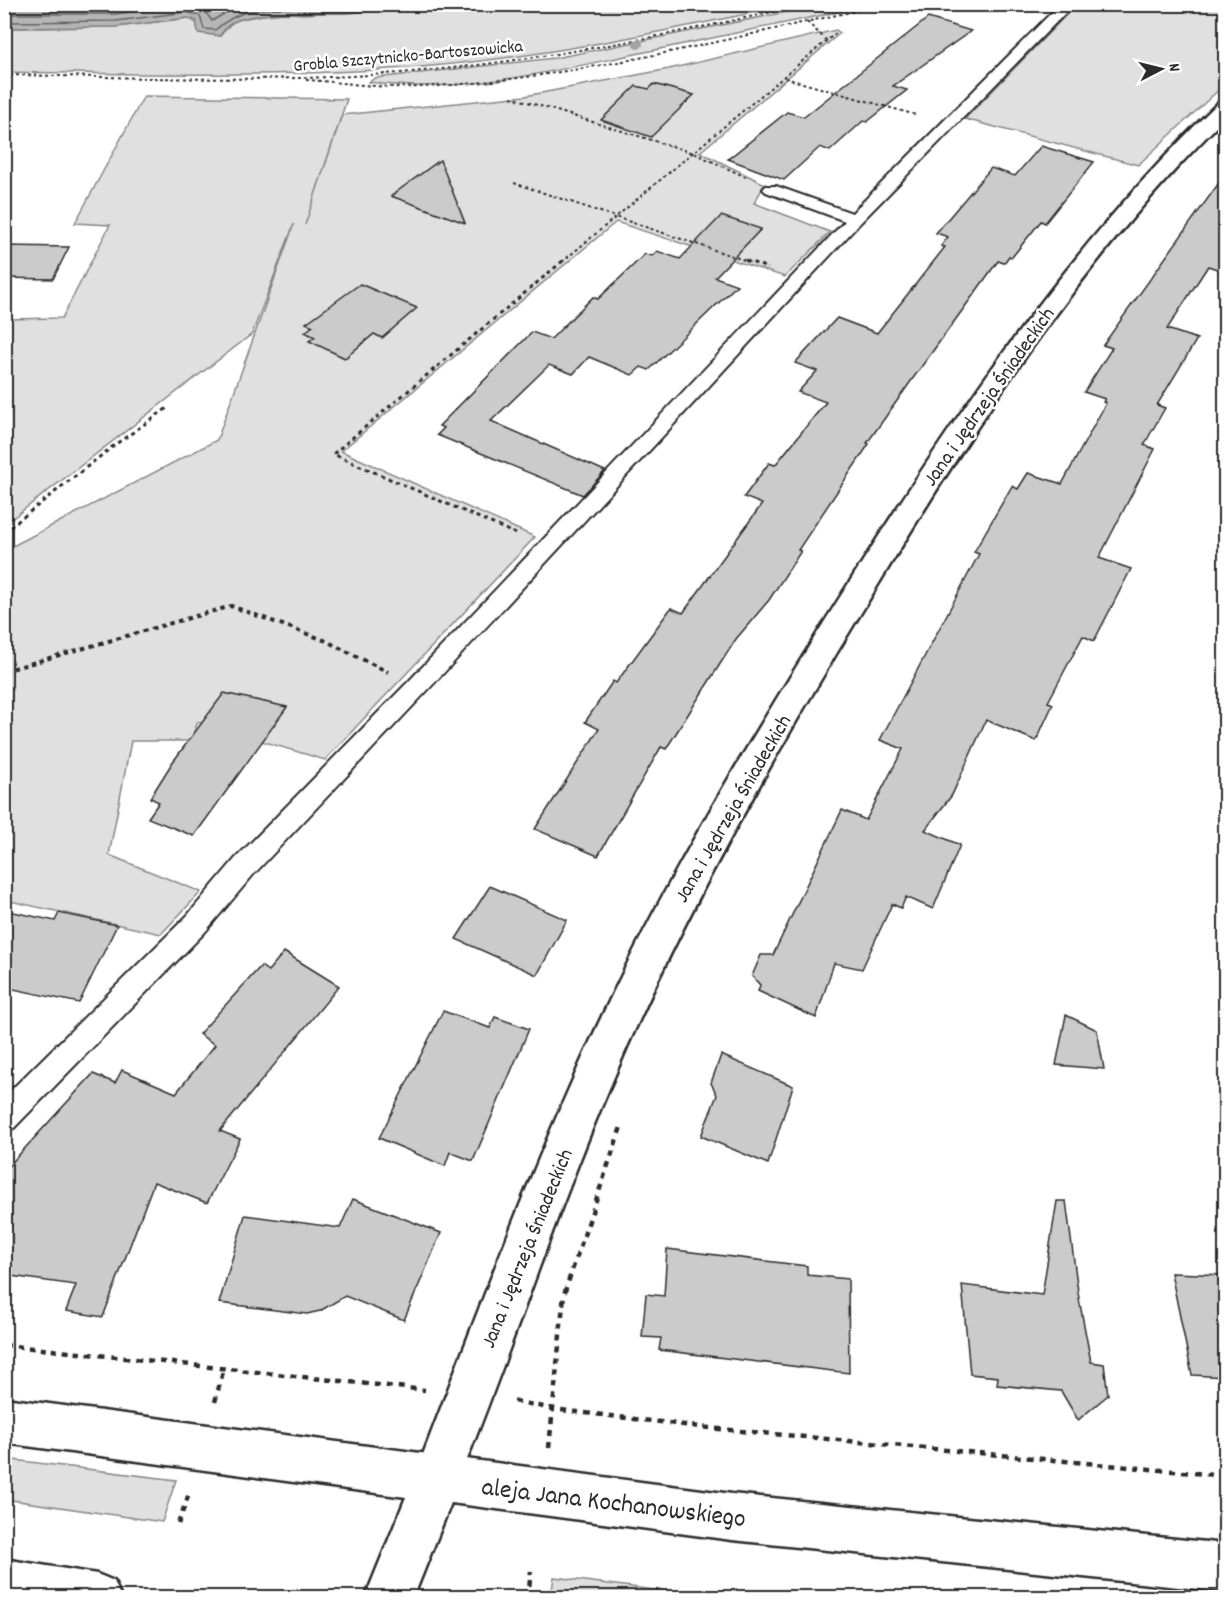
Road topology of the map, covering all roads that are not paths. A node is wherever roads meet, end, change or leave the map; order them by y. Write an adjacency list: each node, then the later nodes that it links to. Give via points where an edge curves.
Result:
1 (1068, 4): 4 (lane)
2 (1226, 106): 7 (street, Jana i Jędrzeja Śniadeckich, via 1164,165 1104,232 956,436 747,778 674,911 595,1074)
3 (771, 189): 4 (lane)
4 (855, 219): 5 (lane, via 244,867 196,924)
5 (4, 1118)
6 (4, 1420): 7 (street, aleja Jana Kochanowskiego)
7 (437, 1478): 8 (street, aleja Jana Kochanowskiego, via 732,1517); 11 (street, Jana i Jędrzeja Śniadeckich)
8 (1226, 1568)
9 (4, 1583): 10 (street)
10 (97, 1598)
11 (389, 1598)

